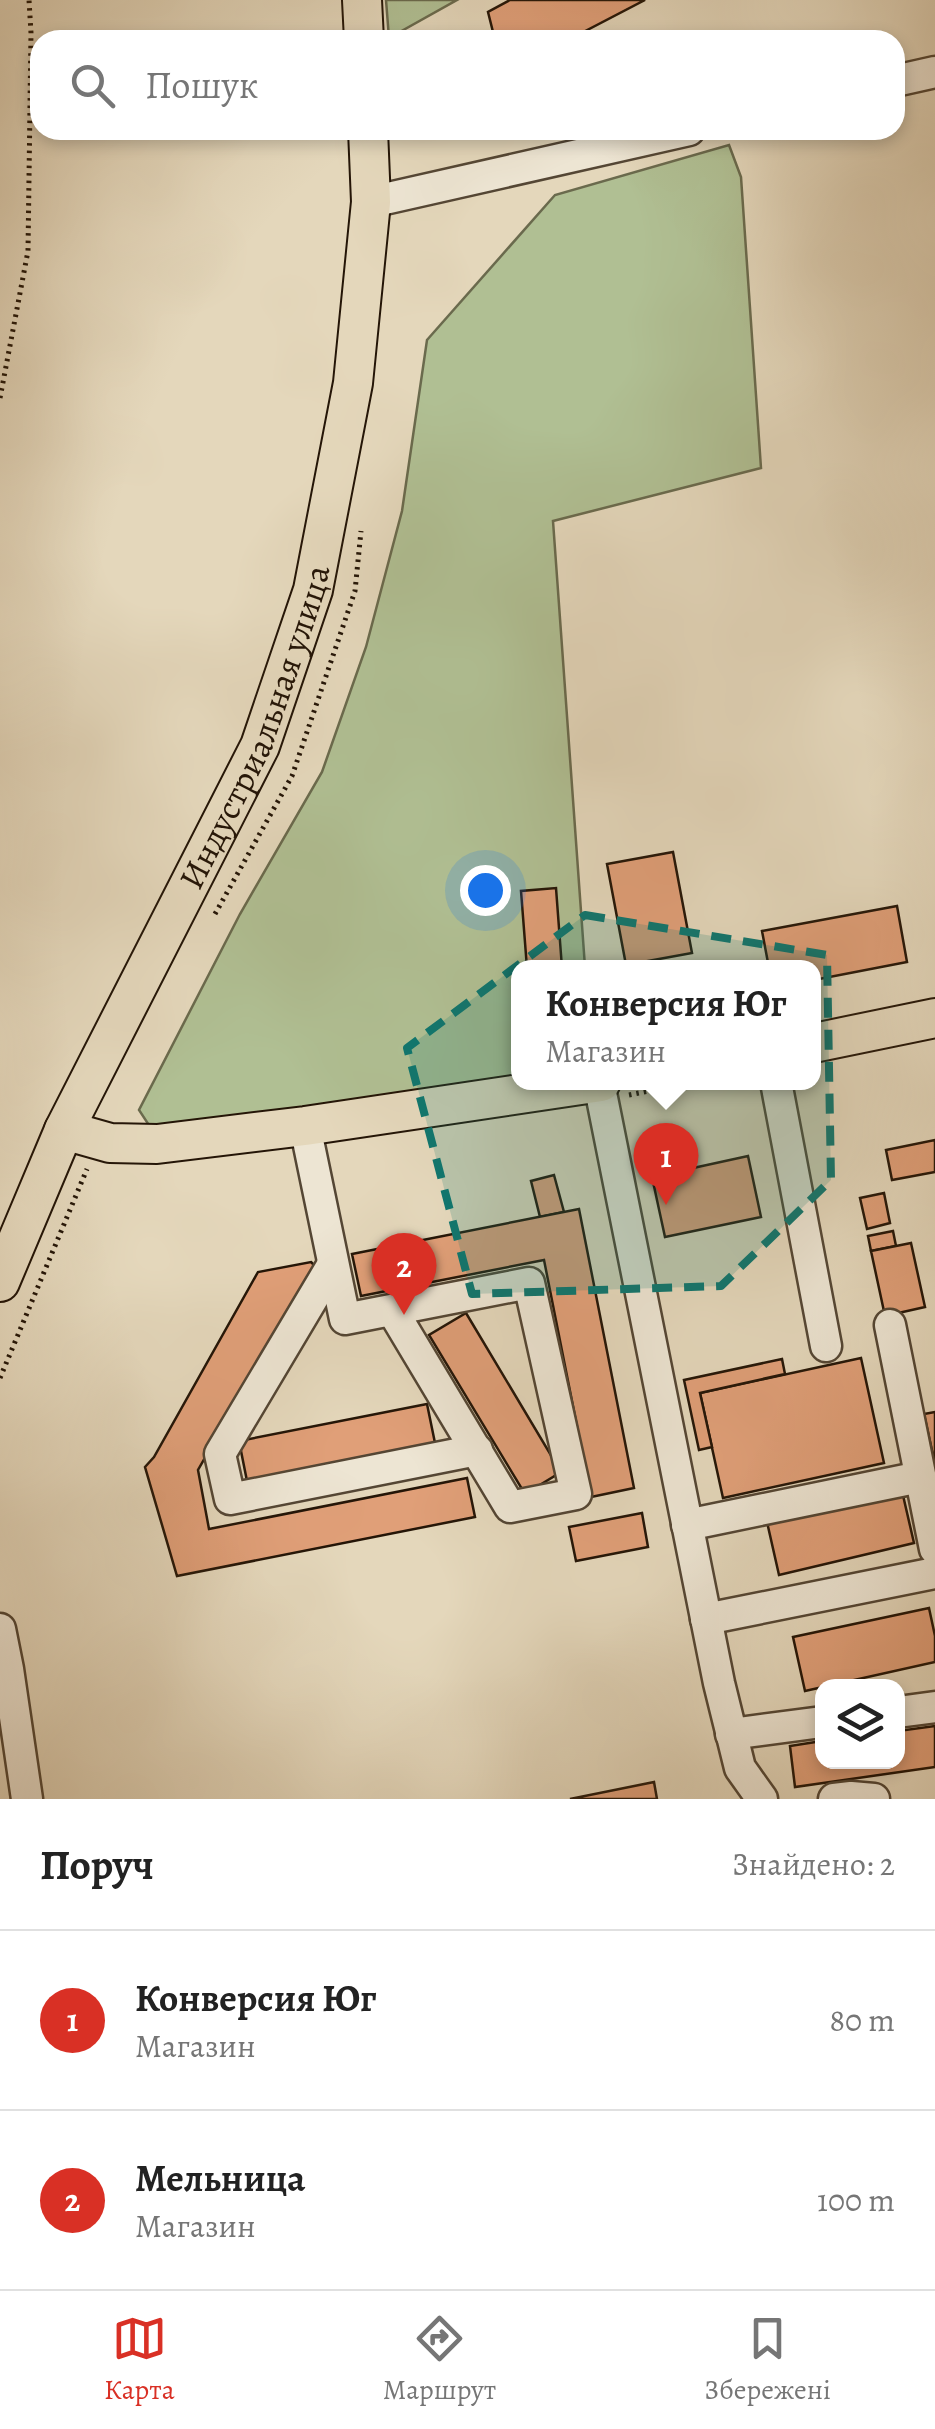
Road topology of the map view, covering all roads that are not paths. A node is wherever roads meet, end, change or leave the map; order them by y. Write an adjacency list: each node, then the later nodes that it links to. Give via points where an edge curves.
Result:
1 (362, 0): 2 (main road)
2 (364, 30)
3 (935, 72): 4 (lane)
4 (905, 79)
5 (368, 140): 7 (main road, Индустриальная улица)
6 (645, 140): 7 (lane)
7 (371, 202): 14 (main road, Индустриальная улица, via 353,383 313,590 260,746)
8 (935, 1018): 9 (main road)
9 (821, 1042)
10 (552, 1090): 13 (main road)
11 (601, 1090): 22 (lane)
12 (778, 1090): 19 (lane)
13 (305, 1126): 14 (main road, via 157,1144 110,1143); 15 (lane)
14 (64, 1130): 16 (main road, Индустриальная улица)
15 (334, 1264): 17 (lane, via 344,1320); 20 (lane, via 220,1454 230,1499)
16 (0, 1282)
17 (392, 1310): 20 (lane); 20 (lane, via 529,1283 576,1494 510,1507)
18 (890, 1325): 21 (lane)
19 (826, 1346)
20 (477, 1450)
21 (920, 1477): 22 (lane); 23 (lane)
22 (687, 1524): 25 (lane)
23 (935, 1550)
24 (935, 1573): 25 (lane)
25 (706, 1619): 30 (lane)
26 (0, 1629): 31 (lane)
27 (935, 1707): 28 (lane)
28 (905, 1711)
29 (815, 1723): 30 (lane)
30 (732, 1734): 32 (lane, via 740,1768)
31 (27, 1799)
32 (762, 1799)
33 (834, 1799): 34 (lane)
34 (874, 1799)

